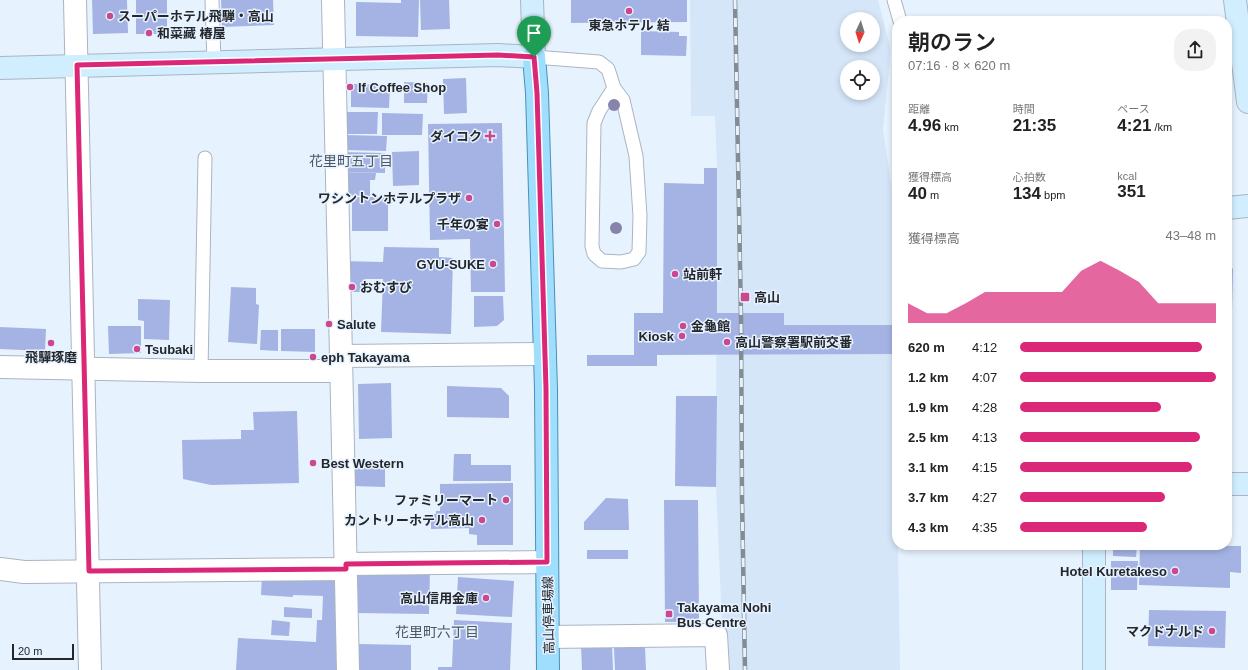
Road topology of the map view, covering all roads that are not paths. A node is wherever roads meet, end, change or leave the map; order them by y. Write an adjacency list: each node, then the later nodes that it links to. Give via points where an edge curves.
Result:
1 (75, 0): 11 (street)
2 (212, 0): 10 (lane)
3 (333, 0): 9 (street)
4 (532, 0): 8 (street)
5 (894, 0): 7 (lane)
6 (1235, 0): 14 (street)
7 (899, 16)
8 (534, 57): 9 (street, via 498,55); 13 (lane, via 599,62 608,69); 18 (main road, 高山停車場線)
9 (334, 58): 10 (street); 19 (street)
10 (214, 62): 11 (street)
11 (77, 65): 12 (street); 21 (street)
12 (0, 68)
13 (614, 88): 13 (lane, via 623,100 636,156 640,216 639,252 634,259 621,262 602,261 594,254 592,246 594,123)
14 (1248, 102)
15 (205, 158): 22 (lane)
16 (1248, 206): 17 (street)
17 (1232, 208)
18 (545, 354): 19 (street); 26 (main road, 高山停車場線)
19 (341, 364): 22 (street); 27 (street)
20 (0, 367): 21 (street)
21 (83, 369): 22 (street); 29 (street)
22 (201, 371)
23 (1232, 484): 24 (street)
24 (1248, 484)
25 (1094, 550): 35 (street)
26 (547, 562): 27 (street); 30 (main road, 高山停車場線)
27 (346, 566): 29 (street); 32 (street)
28 (0, 570): 29 (street)
29 (89, 571): 31 (street)
30 (548, 637): 33 (main road, 高山停車場線); 34 (street, via 716,635)
31 (90, 670)
32 (348, 670)
33 (548, 670)
34 (718, 670)
35 (1094, 670)

